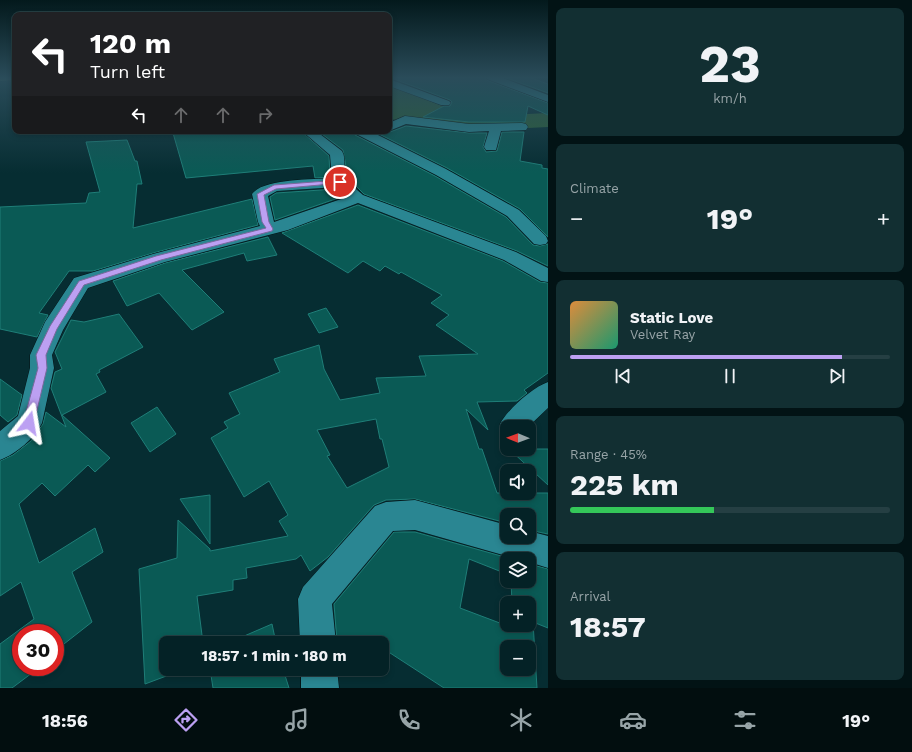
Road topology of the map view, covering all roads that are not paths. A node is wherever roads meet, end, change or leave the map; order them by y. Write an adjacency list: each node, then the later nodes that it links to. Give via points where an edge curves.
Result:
1 (392, 126): 3 (street, via 405,120 461,128)
2 (522, 127): 3 (street)
3 (496, 128): 6 (street)
4 (312, 134): 7 (street, via 337,154 337,174)
5 (373, 134): 10 (street, via 514,213)
6 (491, 147)
7 (340, 182): 8 (street); 9 (street, via 274,187 260,194)
8 (358, 198): 9 (street); 11 (street)
9 (270, 229): 15 (street, via 159,258 81,283 53,328 41,355 42,368 29,423)
10 (539, 241): 11 (street)
11 (510, 256): 12 (street)
12 (548, 276)
13 (548, 392): 14 (street)
14 (517, 420)
15 (0, 447)
16 (548, 552): 17 (street, via 415,515 386,517 315,599)
17 (318, 636)
18 (319, 676): 19 (street)
19 (320, 688)

